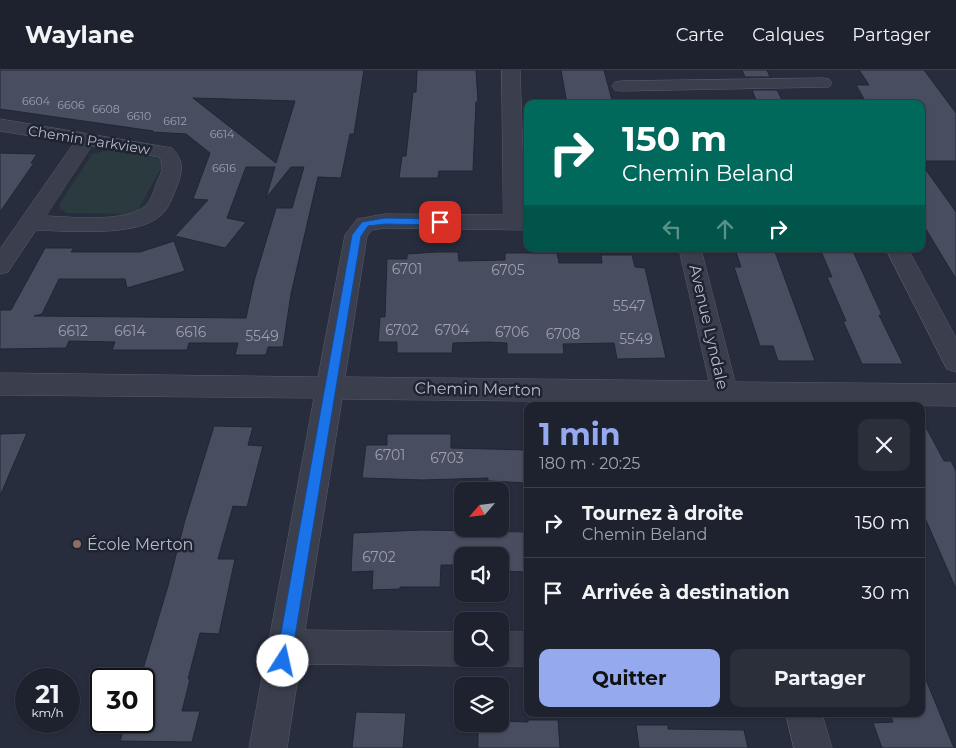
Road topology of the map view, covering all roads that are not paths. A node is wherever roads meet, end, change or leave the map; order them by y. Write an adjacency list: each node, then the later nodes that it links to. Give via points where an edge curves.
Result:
1 (511, 70): 7 (street)
2 (823, 84): 3 (street)
3 (621, 86)
4 (0, 125): 5 (street, Chemin Parkview)
5 (87, 139): 6 (street); 6 (street, Chemin Parkview, via 165,152 172,159 174,166 154,211 144,218 112,224)
6 (30, 222): 10 (street)
7 (521, 223): 13 (street, via 385,221 365,224 356,235)
8 (691, 252): 15 (street, Avenue Lyndale)
9 (899, 252): 11 (street)
10 (0, 266)
11 (956, 362)
12 (0, 384): 13 (street, Chemin Merton)
13 (329, 387): 15 (street, Chemin Merton); 16 (street)
14 (956, 396): 15 (street, Chemin Merton)
15 (726, 399)
16 (286, 646): 17 (street); 21 (street)
17 (454, 649)
18 (509, 649): 19 (street)
19 (524, 650)
20 (805, 717): 22 (street)
21 (268, 748)
22 (813, 748)

